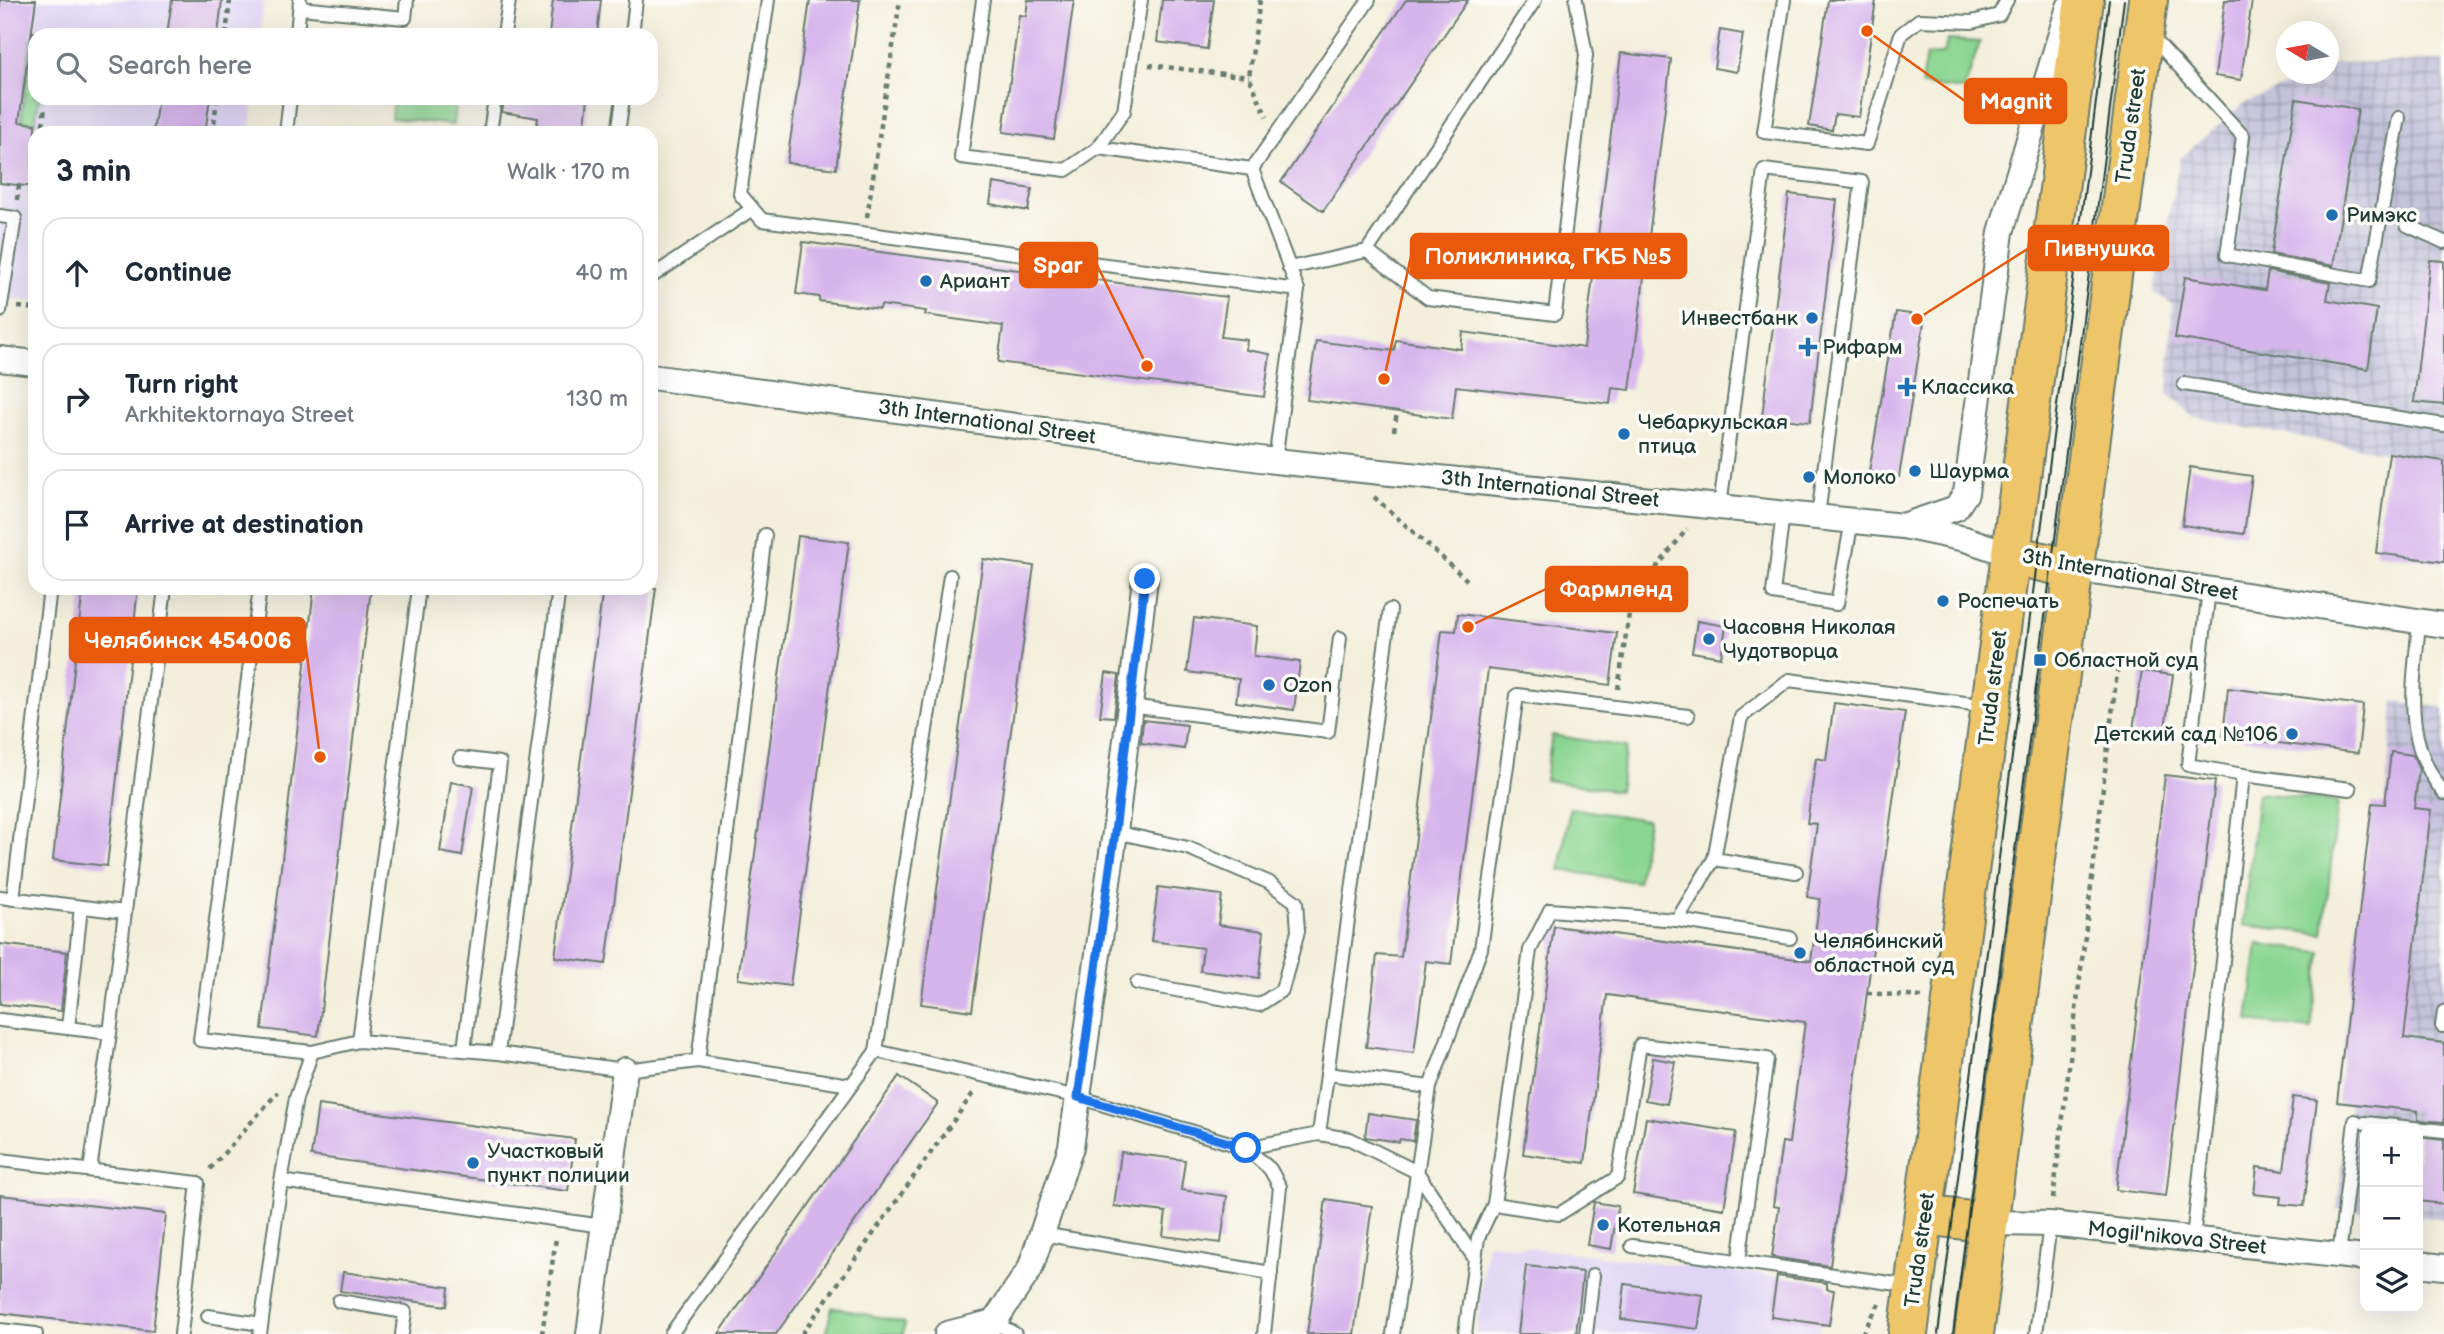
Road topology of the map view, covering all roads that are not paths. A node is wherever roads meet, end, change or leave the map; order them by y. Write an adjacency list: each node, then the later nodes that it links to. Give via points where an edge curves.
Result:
1 (407, 0): 14 (lane, via 405,18)
2 (509, 0): 17 (lane)
3 (636, 0): 18 (lane)
4 (768, 0): 28 (lane, via 740,194)
5 (983, 0): 26 (lane, via 961,157 1066,170)
6 (1141, 0): 26 (lane, via 1124,111)
7 (1369, 0): 27 (lane)
8 (1535, 0): 32 (lane)
9 (1576, 0): 32 (lane, via 1586,55 1555,314 1428,298)
10 (1784, 0): 11 (lane, via 1764,132 1867,144 1901,34 1920,20 1972,22 1998,15)
11 (2007, 0)
12 (2071, 0): 47 (street, via 2001,232 1966,493 1956,508)
13 (2084, 0): 49 (main road, Truda street)
14 (300, 4): 16 (lane)
15 (2146, 14): 22 (lane, via 2243,136 2227,255 2369,281); 50 (main road, Truda street)
16 (298, 28)
17 (505, 28)
18 (633, 28)
19 (289, 105): 23 (lane)
20 (494, 105): 24 (lane)
21 (622, 105): 25 (lane)
22 (2399, 118)
23 (287, 126)
24 (491, 126)
25 (619, 126)
26 (1098, 148): 27 (lane)
27 (1252, 169): 33 (lane)
28 (752, 209): 34 (lane); 35 (lane, via 762,220)
29 (0, 216): 36 (lane, via 15,218)
30 (2407, 225): 31 (lane)
31 (2444, 242)
32 (1367, 251): 33 (lane)
33 (1289, 268): 35 (lane)
34 (658, 272)
35 (1298, 290): 42 (lane)
36 (0, 311)
37 (0, 359): 38 (street)
38 (28, 362)
39 (658, 378): 42 (street, 3th International Street)
40 (2184, 384): 41 (lane)
41 (2444, 425)
42 (1275, 461): 43 (street, 3th International Street)
43 (1713, 505): 44 (street, 3th International Street); 45 (lane, via 1764,170 1862,182)
44 (1783, 513): 45 (street, 3th International Street); 46 (lane, via 1773,593 1838,604)
45 (1818, 516): 46 (street, 3th International Street)
46 (1852, 520): 47 (street, 3th International Street)
47 (1903, 526): 49 (street, 3th International Street)
48 (765, 534): 89 (lane)
49 (2012, 555): 50 (main road, 3th International Street); 64 (main road, Truda street)
50 (2073, 569): 53 (street, 3th International Street); 104 (main road, Truda street)
51 (950, 576): 86 (lane)
52 (1145, 579): 63 (street)
53 (2208, 590): 60 (street, 3th International Street); 67 (lane, via 2188,765)
54 (49, 595): 73 (lane)
55 (164, 595): 75 (lane)
56 (259, 595): 87 (lane, via 200,1040)
57 (418, 595): 84 (lane)
58 (558, 595): 88 (lane)
59 (1390, 610): 91 (lane)
60 (2419, 622): 61 (street, 3th International Street); 69 (lane, via 2413,703 2417,743)
61 (2444, 625)
62 (1340, 638): 63 (lane, via 1328,732)
63 (1130, 706): 70 (street)
64 (1990, 707): 71 (lane, via 1789,680 1741,717); 103 (main road, Truda street)
65 (1688, 716): 93 (lane, via 1517,695 1481,949)
66 (460, 758): 85 (lane, via 500,763)
67 (2243, 775): 68 (lane); 108 (lane)
68 (2350, 789)
69 (2444, 793)
70 (1115, 832): 78 (lane, via 1188,848 1268,882 1296,902 1298,932 1282,990 1259,1005); 94 (street)
71 (1714, 859): 72 (lane); 76 (lane)
72 (1796, 872)
73 (7, 898): 74 (lane)
74 (81, 907): 75 (lane); 82 (lane)
75 (125, 912): 83 (lane)
76 (1677, 920): 77 (lane); 102 (lane, via 1550,910 1530,950)
77 (1790, 938)
78 (1137, 983)
79 (2444, 1012): 81 (lane)
80 (0, 1020): 82 (lane)
81 (2444, 1026)
82 (68, 1028): 83 (lane)
83 (110, 1034): 99 (lane)
84 (359, 1041): 85 (lane); 87 (lane)
85 (464, 1051): 88 (lane)
86 (876, 1051): 92 (lane); 94 (lane)
87 (312, 1052): 101 (lane, via 296,1098)
88 (498, 1053): 90 (lane)
89 (698, 1061): 90 (lane); 92 (lane)
90 (625, 1070): 106 (street)
91 (1327, 1073): 93 (lane); 96 (lane)
92 (850, 1085): 128 (lane)
93 (1430, 1087): 100 (lane)
94 (1078, 1097): 97 (lane); 107 (street, via 1071,1147)
95 (2444, 1131): 110 (lane, via 2360,1122)
96 (1319, 1134): 97 (lane); 100 (lane, via 1350,1139)
97 (1246, 1148): 116 (lane, via 1270,1169 1280,1187)
98 (0, 1160): 99 (lane)
99 (90, 1170): 125 (lane, via 198,1183)
100 (1417, 1172): 112 (lane); 131 (lane)
101 (281, 1181): 106 (lane); 123 (lane)
102 (1494, 1204): 112 (lane, via 1478,1238); 113 (lane, via 1559,1214 1618,1177 1640,1045 1768,1059)
103 (1924, 1215): 104 (main road); 118 (main road, Truda street)
104 (1988, 1223): 105 (street, Mogil'nikova Street); 135 (main road, Truda street)
105 (2050, 1224): 108 (street, Mogil'nikova Street); 136 (lane)
106 (603, 1226): 127 (street)
107 (1042, 1234): 116 (lane); 121 (street)
108 (2193, 1239): 110 (street, Mogil'nikova Street)
109 (1632, 1246): 113 (lane)
110 (2339, 1255): 111 (street, Mogil'nikova Street)
111 (2360, 1257)
112 (1475, 1259): 132 (lane)
113 (1739, 1261): 118 (lane)
114 (2423, 1266): 115 (street)
115 (2444, 1268)
116 (1270, 1273): 130 (lane)
117 (1593, 1275): 133 (lane)
118 (1914, 1287): 134 (main road, Truda street)
119 (339, 1301): 126 (lane, via 405,1312)
120 (208, 1316): 123 (lane)
121 (1004, 1328): 129 (street)
122 (0, 1329): 124 (lane)
123 (261, 1329)
124 (36, 1334)
125 (181, 1334)
126 (402, 1334)
127 (589, 1334)
128 (671, 1334)
129 (947, 1334)
130 (1264, 1334)
131 (1393, 1334)
132 (1465, 1334)
133 (1586, 1334)
134 (1908, 1334)
135 (1974, 1334)
136 (2036, 1334)

